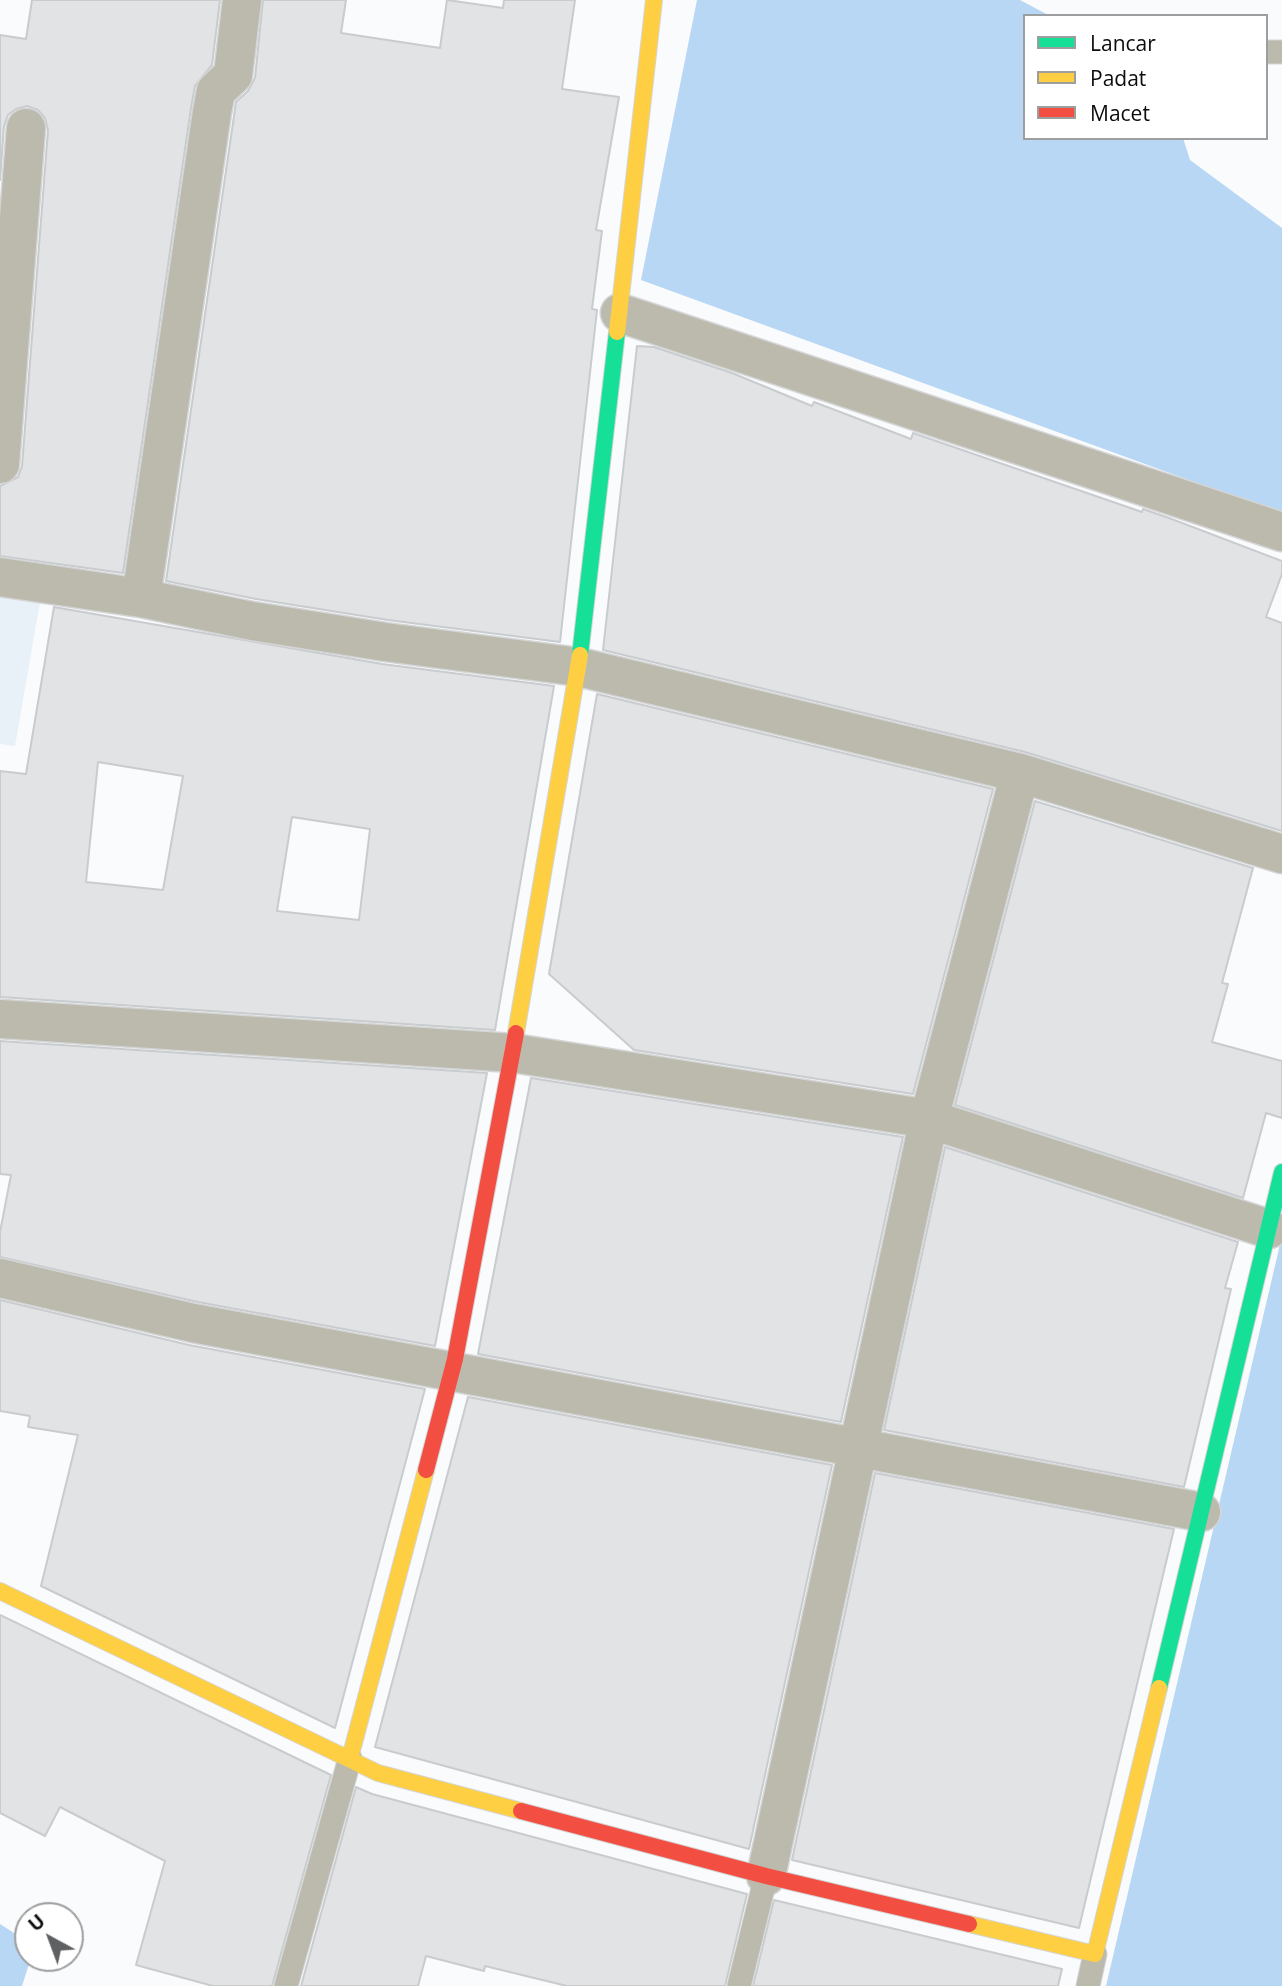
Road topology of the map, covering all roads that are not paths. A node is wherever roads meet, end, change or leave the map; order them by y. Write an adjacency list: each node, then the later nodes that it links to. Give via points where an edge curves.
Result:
1 (242, 0): 8 (street, via 233,75 216,91 212,112)
2 (654, 0): 4 (street)
3 (26, 128): 5 (street)
4 (620, 313): 6 (street); 9 (street)
5 (0, 464)
6 (1282, 532)
7 (0, 577): 8 (street)
8 (141, 598): 9 (street, via 252,621)
9 (579, 667): 10 (street); 13 (street)
10 (1020, 774): 11 (street); 14 (street)
11 (1282, 854)
12 (0, 1019): 13 (street)
13 (513, 1053): 14 (street); 18 (street)
14 (929, 1119): 16 (street); 19 (street)
15 (1282, 1172): 16 (street)
16 (1269, 1229): 20 (street)
17 (0, 1278): 18 (street, via 193,1323)
18 (452, 1371): 19 (street); 22 (street)
19 (859, 1446): 20 (street); 23 (street)
20 (1201, 1511): 24 (street)
21 (0, 1591): 22 (street)
22 (350, 1758): 23 (street, via 378,1773); 25 (lane)
23 (765, 1876): 24 (street); 26 (lane)
24 (1095, 1954): 27 (lane)
25 (286, 1986)
26 (740, 1986)
27 (1088, 1986)

